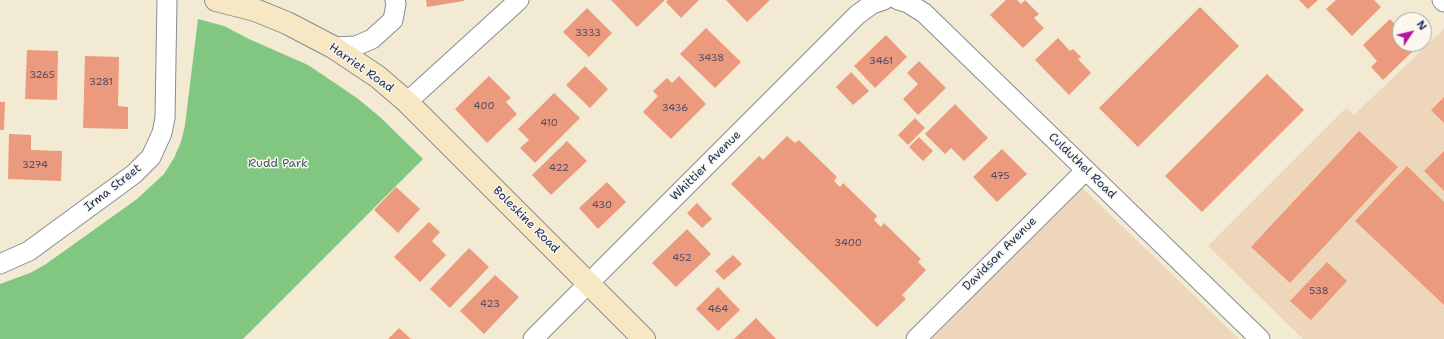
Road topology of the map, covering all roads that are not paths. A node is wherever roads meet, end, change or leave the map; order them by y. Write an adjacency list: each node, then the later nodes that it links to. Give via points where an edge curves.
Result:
1 (167, 0): 10 (street, Irma Street, via 165,118 162,133 151,157 134,174 30,251)
2 (216, 0): 7 (main road, Harriet Road, via 287,23)
3 (519, 0): 8 (street)
4 (884, 0): 11 (street, Whittier Avenue, via 872,4 857,15)
5 (898, 0): 9 (street, Culduthel Road, via 924,13)
6 (396, 2): 7 (street, via 393,20 372,39 356,46)
7 (333, 47): 8 (main road, Harriet Road, via 378,77)
8 (406, 102): 11 (main road, Boleskine Road)
9 (1086, 170): 14 (street, Davidson Avenue); 15 (street, Culduthel Road)
10 (0, 264)
11 (588, 282): 12 (street, Whittier Avenue); 13 (main road, Boleskine Road)
12 (533, 339)
13 (644, 339)
14 (916, 339)
15 (1260, 339)

